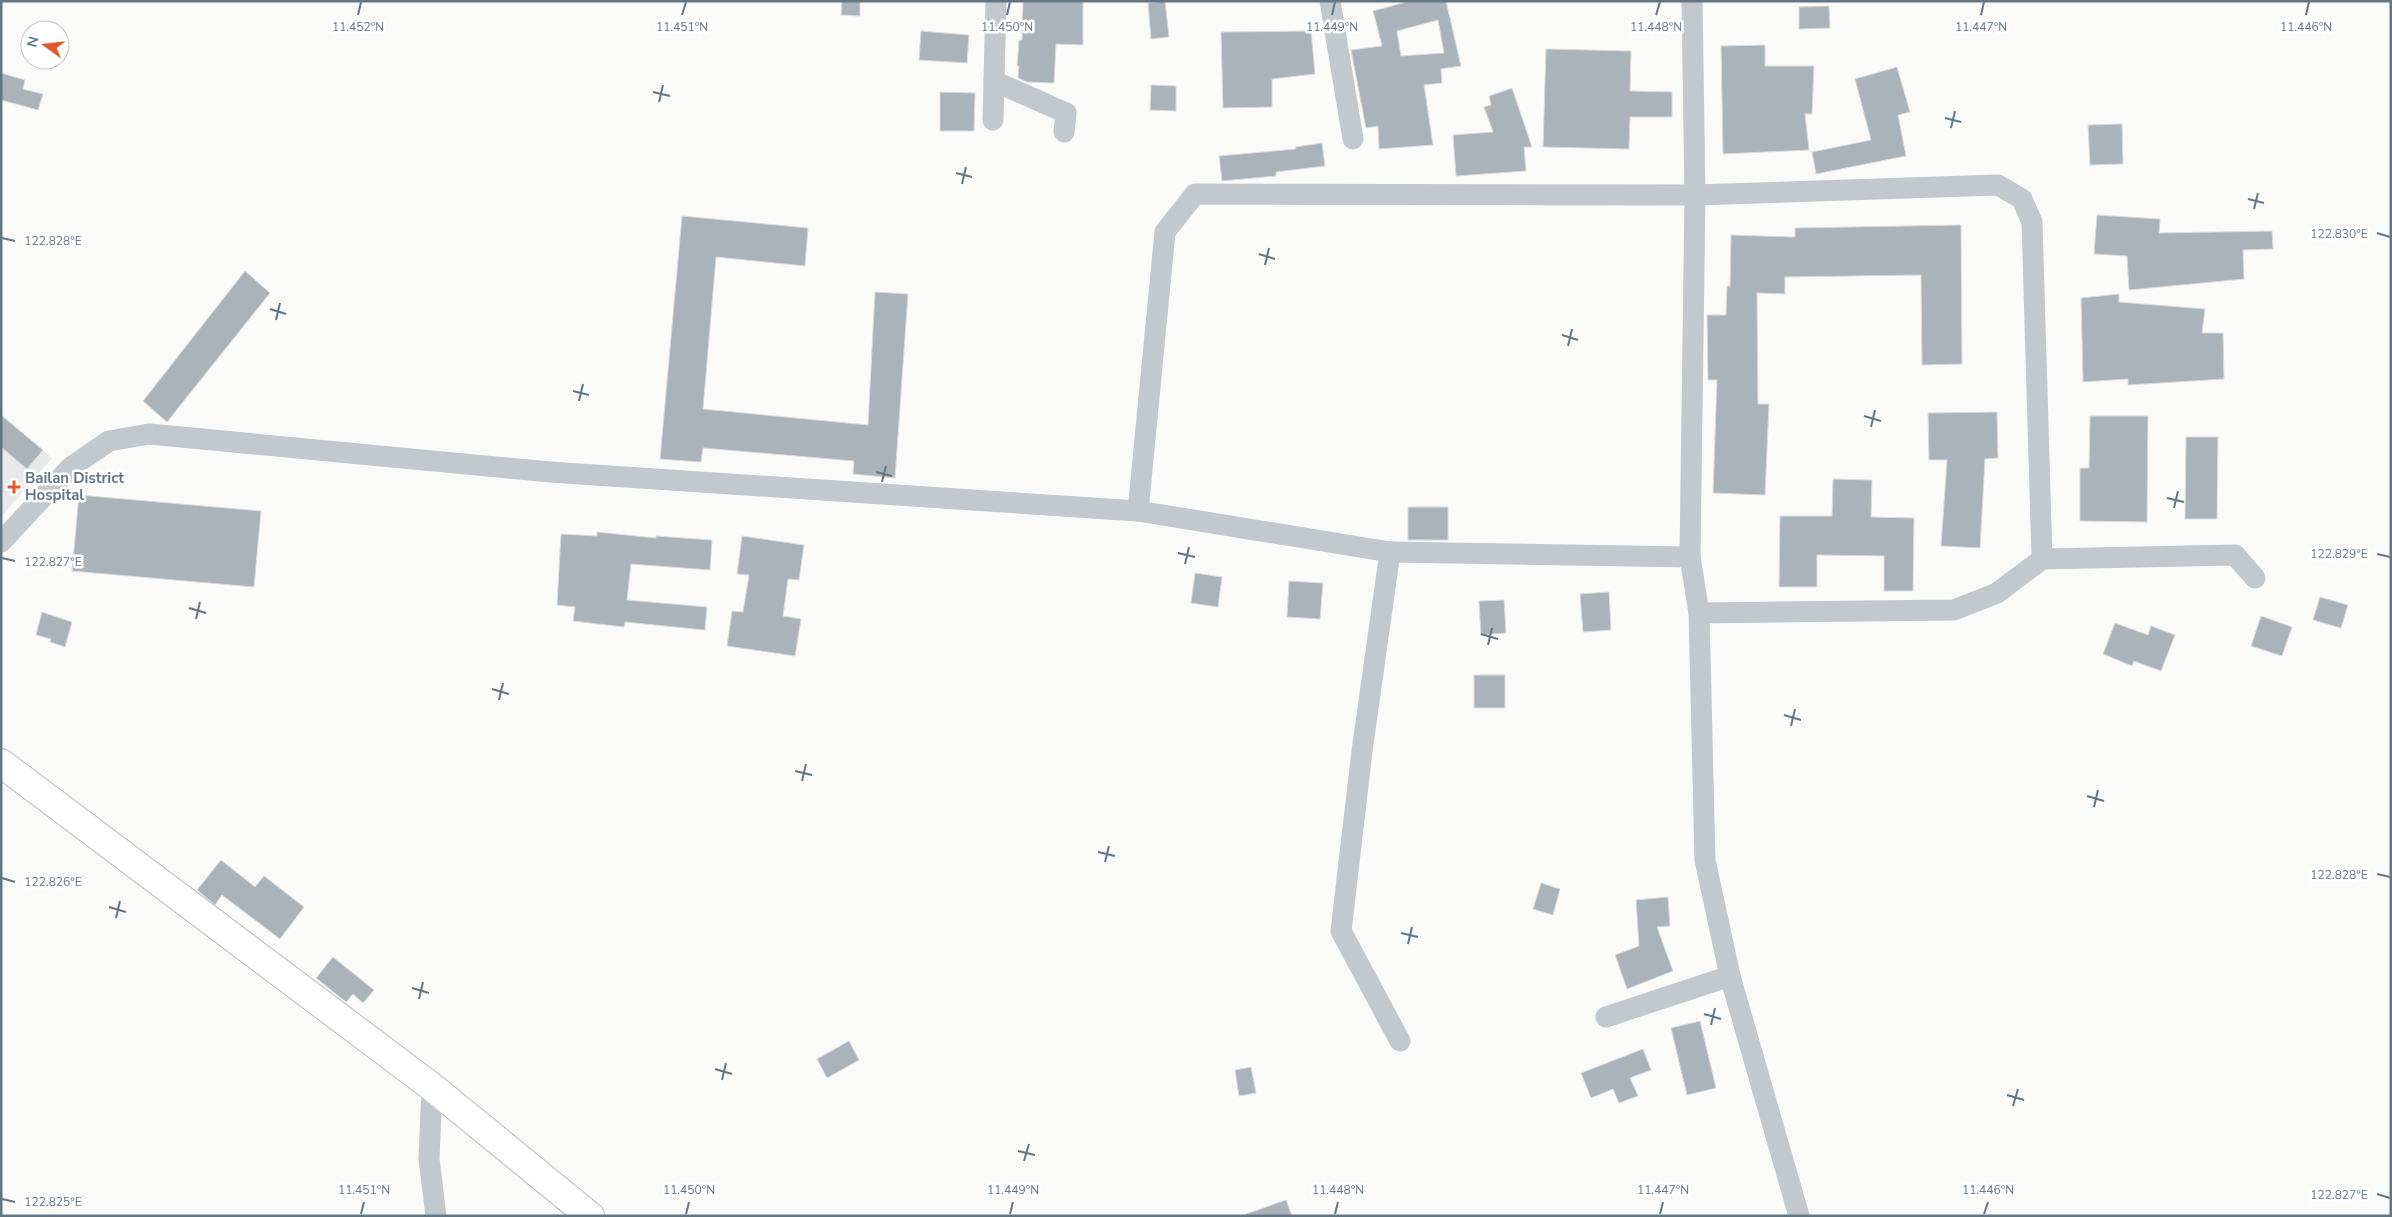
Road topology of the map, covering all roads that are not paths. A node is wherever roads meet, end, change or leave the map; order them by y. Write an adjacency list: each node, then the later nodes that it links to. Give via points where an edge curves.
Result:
1 (996, 1): 4 (street)
2 (1330, 1): 7 (street)
3 (1692, 1): 8 (street)
4 (994, 82): 5 (street); 6 (street, via 1066,113)
5 (993, 120)
6 (1064, 132)
7 (1353, 139)
8 (1695, 195): 9 (street, via 1195,194 1165,232); 12 (street); 13 (street, via 1998,185 2022,199 2032,222)
9 (1138, 511): 10 (street, via 550,472 150,434 108,441 71,467); 11 (street)
10 (1, 542)
11 (1390, 552): 12 (street); 19 (street, via 1341,931)
12 (1690, 557): 15 (street)
13 (2042, 559): 14 (street, via 2235,555); 15 (street, via 1997,594 1954,610)
14 (2255, 578)
15 (1699, 613): 17 (street, via 1704,860)
16 (1, 763): 20 (main road)
17 (1730, 976): 18 (street); 23 (street)
18 (1606, 1017)
19 (1400, 1041)
20 (432, 1087): 21 (street, via 429,1159); 22 (main road)
21 (436, 1216)
22 (590, 1216)
23 (1799, 1216)

